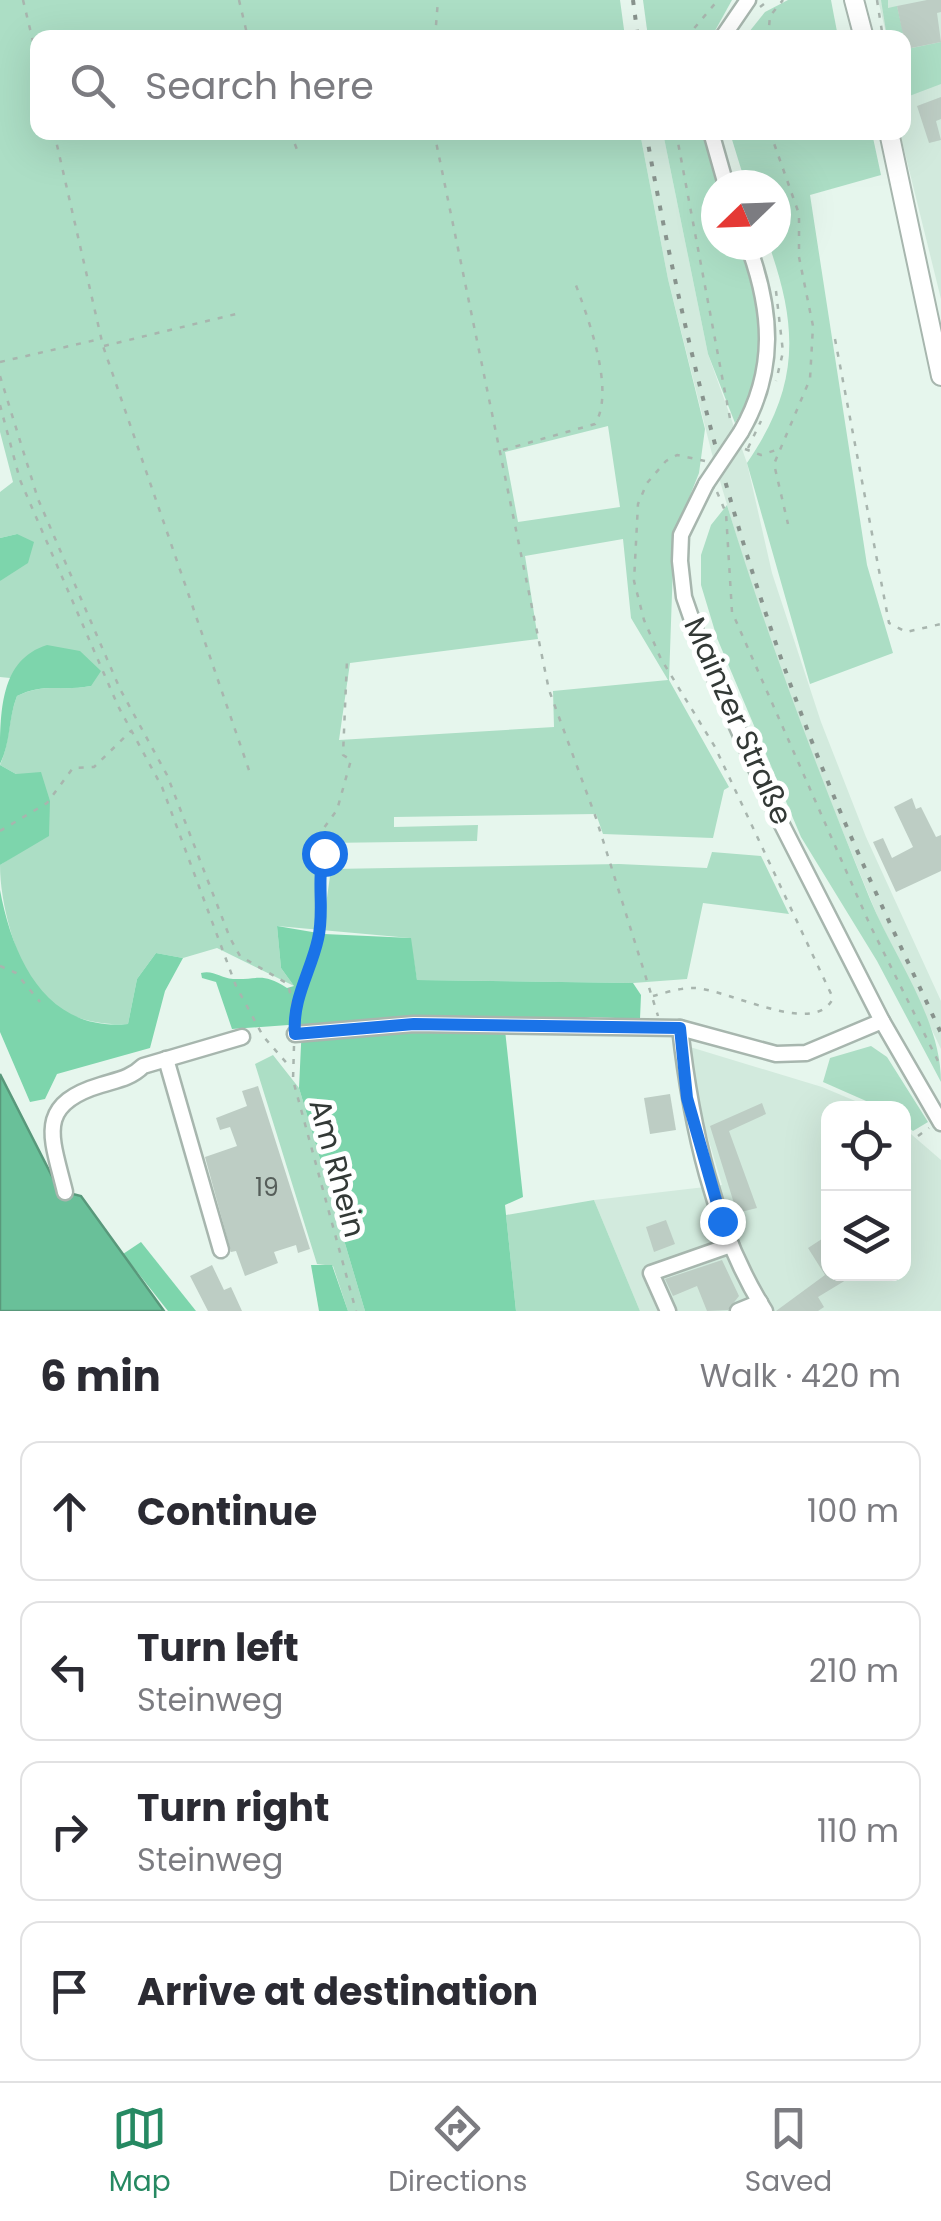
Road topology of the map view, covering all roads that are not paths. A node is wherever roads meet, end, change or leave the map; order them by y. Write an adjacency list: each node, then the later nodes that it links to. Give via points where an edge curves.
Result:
1 (748, 0): 3 (street)
2 (859, 5): 4 (main road)
3 (727, 30)
4 (863, 30)
5 (713, 140): 7 (street)
6 (891, 140): 9 (main road)
7 (722, 170)
8 (753, 260): 10 (street, Mainzer Straße, bridge, via 769,328 761,390 682,535 684,596 776,813)
9 (941, 376)
10 (882, 1021): 11 (street, via 806,1053 776,1054); 15 (street, Mainzer Straße)
11 (680, 1028): 12 (street, via 414,1024); 17 (street, via 687,1098)
12 (295, 1034)
13 (242, 1037): 14 (street)
14 (166, 1059): 16 (street, via 60,1104 50,1126); 18 (street)
15 (936, 1125)
16 (65, 1192)
17 (731, 1245): 19 (street); 20 (street, via 651,1273)
18 (220, 1250)
19 (762, 1307): 21 (street)
20 (668, 1311)
21 (738, 1311)

